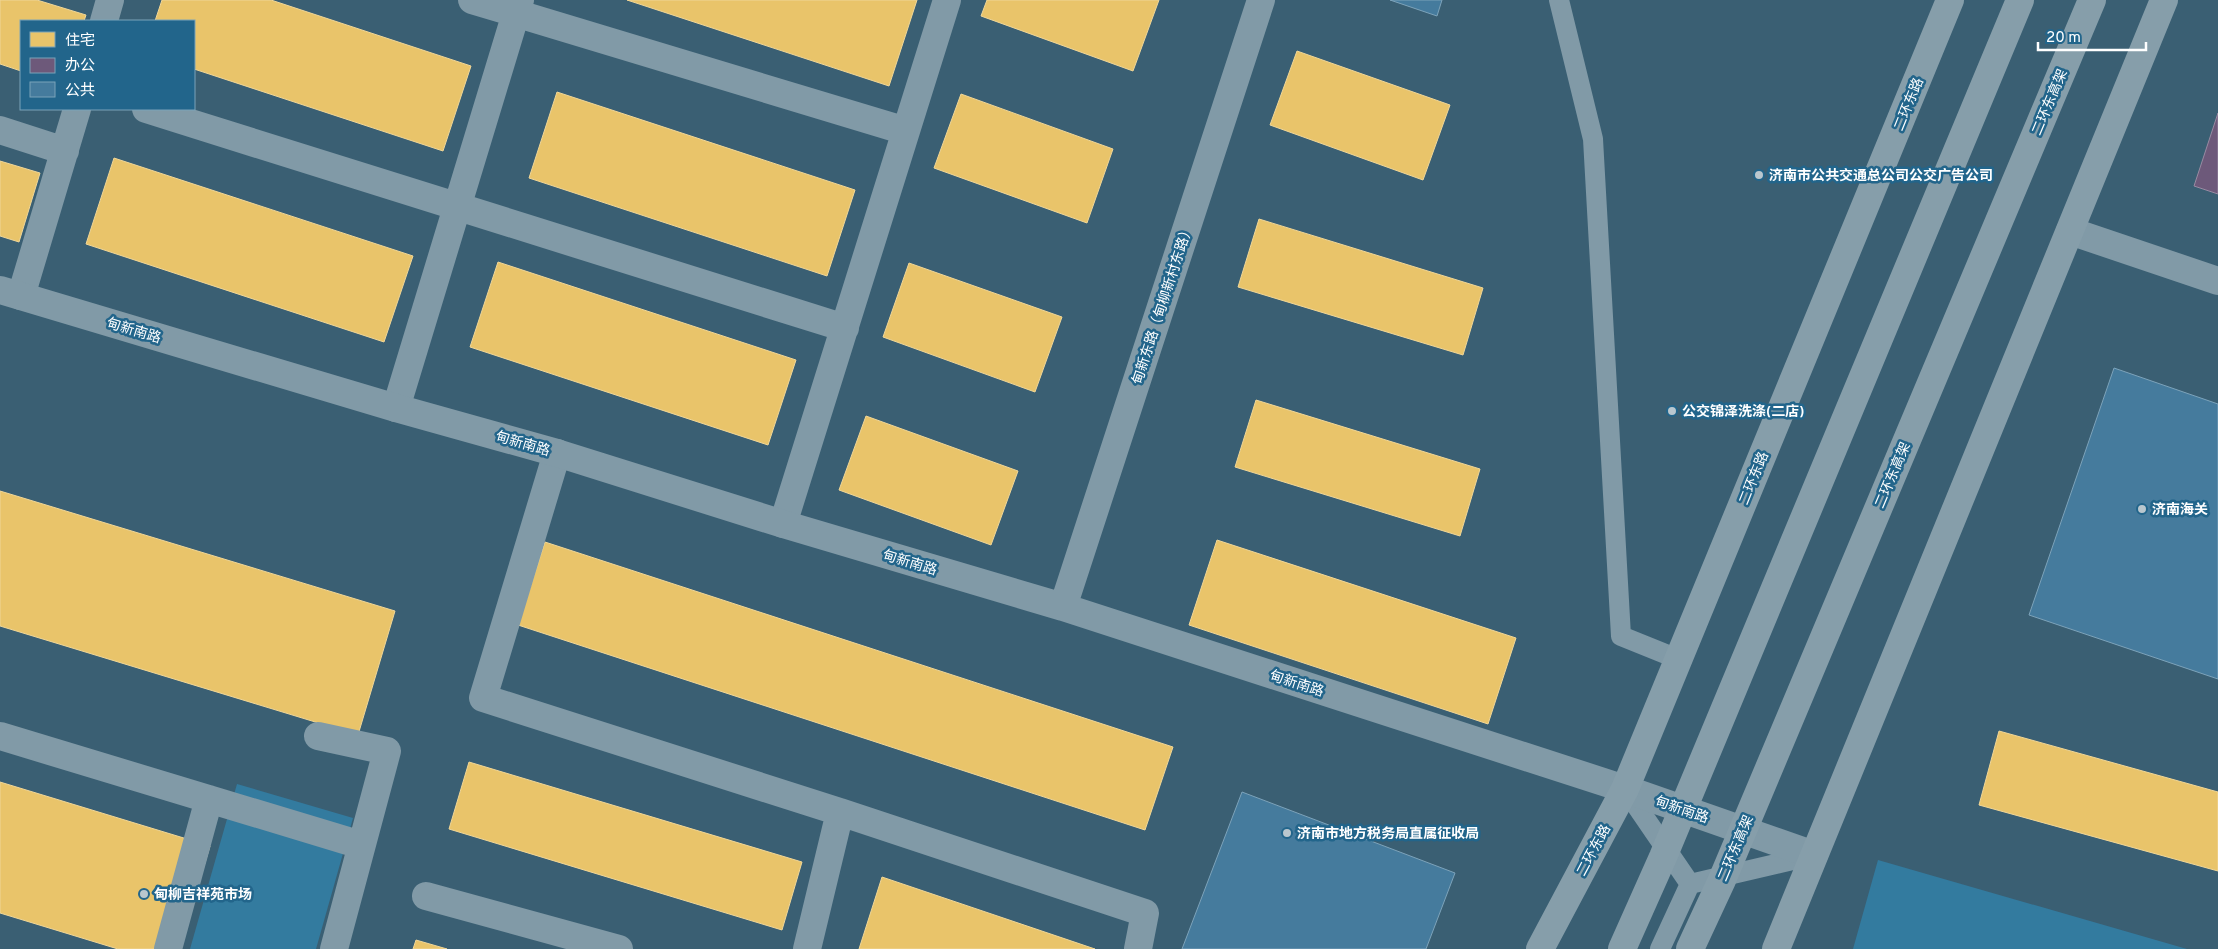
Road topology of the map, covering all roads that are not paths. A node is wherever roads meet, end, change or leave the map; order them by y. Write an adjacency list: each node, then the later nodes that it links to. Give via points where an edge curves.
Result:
1 (110, 0): 11 (street)
2 (472, 0): 10 (street)
3 (947, 0): 15 (street)
4 (1261, 0): 25 (street, 甸新东路（甸柳新村东路）)
5 (1559, 0): 26 (lane, via 1593,139 1621,636)
6 (1950, 0): 26 (highway, 二环东路)
7 (2020, 0): 34 (highway, bridge)
8 (2092, 0): 35 (highway, 二环东高架, bridge)
9 (2164, 0): 18 (highway)
10 (518, 7): 15 (street); 17 (street)
11 (104, 20)
12 (77, 110): 16 (street)
13 (149, 110): 17 (street)
14 (0, 130): 16 (street)
15 (906, 131): 21 (street)
16 (65, 151): 20 (street)
17 (458, 206): 21 (street); 22 (street)
18 (2070, 231): 19 (street); 33 (highway)
19 (2218, 280)
20 (11, 293): 22 (street, 甸新南路)
21 (845, 328): 24 (street)
22 (396, 408): 23 (street, 甸新南路)
23 (557, 453): 24 (street, 甸新南路); 31 (street, via 483,698)
24 (783, 524): 25 (street, 甸新南路)
25 (1063, 608): 29 (street, 甸新南路)
26 (1678, 659): 29 (highway, 二环东路)
27 (0, 736): 30 (street)
28 (318, 736): 32 (street, via 387,751)
29 (1625, 789): 33 (street, 甸新南路); 36 (lane); 43 (highway, 二环东路)
30 (209, 799): 32 (street); 38 (street)
31 (840, 812): 41 (street); 42 (street, via 1145,913)
32 (361, 845): 39 (street)
33 (1814, 855): 36 (lane); 49 (highway)
34 (1663, 856): 44 (highway, bridge); 45 (highway, bridge)
35 (1722, 880): 47 (highway, 二环东高架, bridge); 48 (highway, bridge)
36 (1690, 884): 46 (lane)
37 (426, 896): 40 (street)
38 (168, 949)
39 (334, 949)
40 (619, 949)
41 (807, 949)
42 (1138, 949)
43 (1540, 949)
44 (1611, 949)
45 (1622, 949)
46 (1660, 949)
47 (1690, 949)
48 (1697, 949)
49 (1776, 949)

